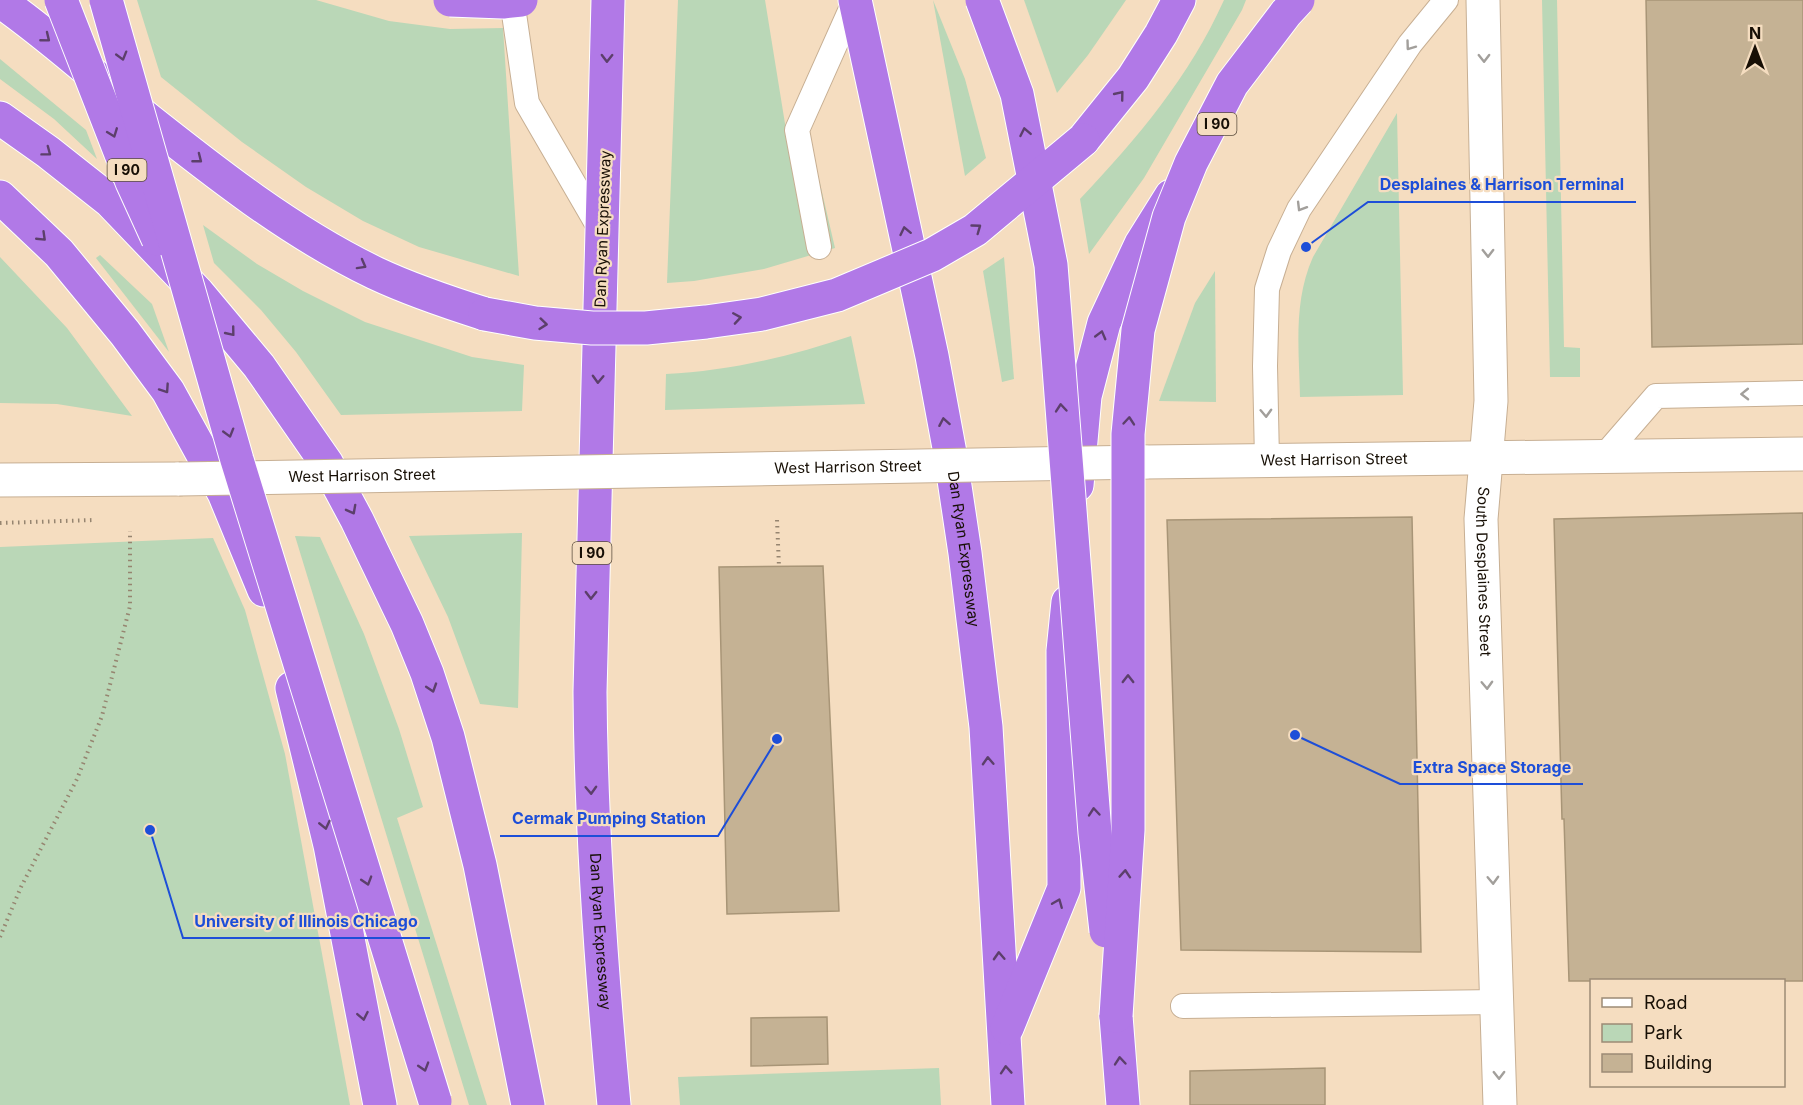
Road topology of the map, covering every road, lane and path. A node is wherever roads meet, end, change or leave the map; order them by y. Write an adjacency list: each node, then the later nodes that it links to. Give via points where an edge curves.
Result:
1 (62, 0): 19 (highway, I 90, one-way to 19, bridge, via 132,182)
2 (106, 0): 19 (highway, one-way to 19, bridge)
3 (450, 0): 5 (highway, bridge)
4 (512, 0): 17 (lane, via 528,103)
5 (521, 0)
6 (608, 0): 17 (highway, Dan Ryan Expressway / I 90, one-way to 17)
7 (855, 0): 18 (lane, via 797,130); 33 (highway, Dan Ryan Expressway, one-way to 7, via 986,727 950,453)
8 (982, 0): 32 (highway, one-way to 8, bridge, via 1095,833 1051,265 1017,94)
9 (1179, 0): 14 (highway, one-way to 9, bridge, via 201,161 270,211 373,272 485,315 592,328 646,328 762,314 837,295 932,255 975,230 1083,140 1133,78)
10 (1285, 0): 33 (highway, I 90, one-way to 10, via 1064,888 1064,651 1085,396 1104,323 1140,244 1234,98)
11 (1298, 0): 32 (highway, one-way to 11, bridge, via 1128,830 1128,434 1138,330 1169,217 1191,163 1232,84)
12 (1446, 0): 23 (lane, one-way to 23, via 1410,44 1306,199 1279,251 1267,289)
13 (1483, 0): 24 (main road, South Desplaines Street, one-way to 24, via 1491,401)
14 (0, 1)
15 (0, 117): 36 (highway, one-way to 36, via 110,201 198,292 258,366 327,464 357,520 407,624 448,737 480,865)
16 (0, 197): 35 (highway, one-way to 35, via 59,253 125,333 168,391 224,493 270,603 300,718 330,845)
17 (603, 234): 37 (highway, Dan Ryan Expressway / I 90, one-way to 37, via 591,592 590,756 599,936)
18 (819, 247)
19 (202, 336): 34 (highway, I 90, one-way to 34, bridge)
20 (1803, 393): 22 (lane, one-way to 22, via 1656,396)
21 (1803, 454): 22 (main road, West Harrison Street)
22 (1604, 456): 24 (main road, West Harrison Street)
23 (1267, 459): 24 (main road, West Harrison Street); 25 (main road, West Harrison Street, bridge)
24 (1485, 459): 30 (main road, South Desplaines Street, one-way to 30, via 1481,519)
25 (0, 480)
26 (777, 520): 28 (path)
27 (130, 531): 29 (path, via 130,606 102,716)
28 (778, 567)
29 (0, 937)
30 (1497, 1002): 31 (lane); 40 (main road, South Desplaines Street, one-way to 40)
31 (1183, 1006)
32 (1116, 1016): 39 (highway, one-way to 32)
33 (1004, 1035): 38 (highway, Dan Ryan Expressway, one-way to 33)
34 (435, 1103)
35 (380, 1105)
36 (528, 1105)
37 (614, 1105)
38 (1008, 1105)
39 (1123, 1105)
40 (1500, 1105)

